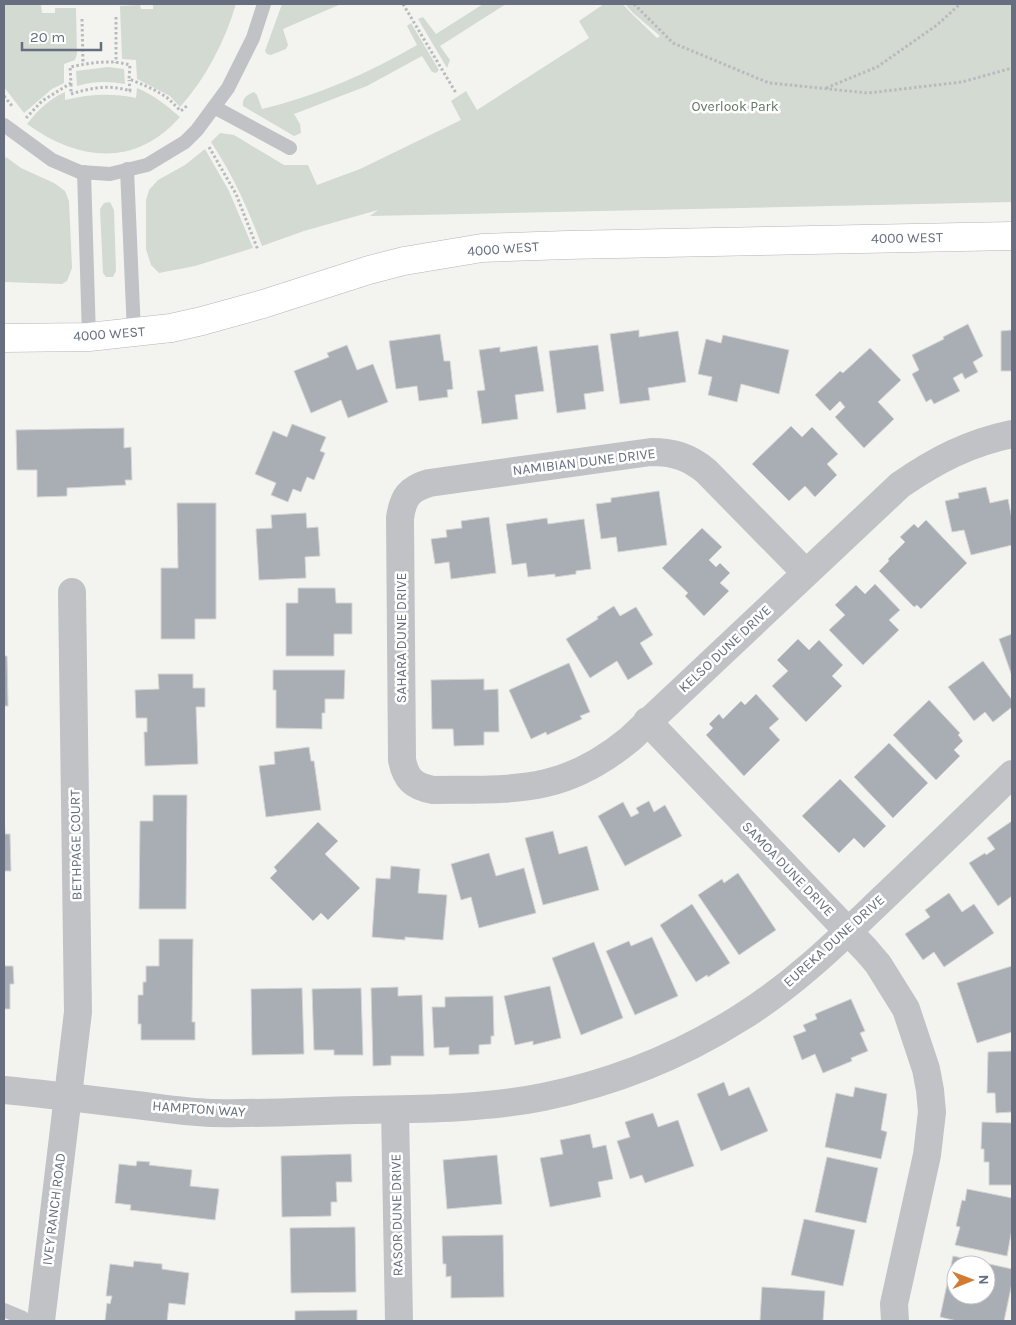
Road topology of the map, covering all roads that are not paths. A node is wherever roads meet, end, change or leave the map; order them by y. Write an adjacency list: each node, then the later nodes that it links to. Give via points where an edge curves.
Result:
1 (264, 4): 2 (lane, via 253,38 228,88)
2 (214, 107): 4 (lane); 5 (lane, via 185,142 147,165)
3 (4, 125): 6 (lane, via 52,160)
4 (290, 148)
5 (127, 169): 6 (lane, via 110,174); 8 (lane)
6 (84, 172): 9 (lane)
7 (1012, 236): 8 (main road, 4000 WEST, via 482,248 404,260 202,321)
8 (134, 333): 9 (main road, 4000 WEST)
9 (89, 337): 10 (main road, 4000 WEST)
10 (4, 338)
11 (1012, 434): 13 (street, KELSO DUNE DRIVE, via 952,452 925,468 900,485)
12 (408, 495): 13 (street, NAMIBIAN DUNE DRIVE, via 429,483 666,452 695,461); 17 (street, SAHARA DUNE DRIVE, via 400,518 402,760)
13 (806, 573): 15 (street, KELSO DUNE DRIVE)
14 (72, 592): 20 (street, BETHPAGE COURT, via 79,1002)
15 (647, 721): 17 (street, KELSO DUNE DRIVE, via 610,755 589,768 541,785 515,789 432,790); 18 (street, SAMOA DUNE DRIVE)
16 (1012, 774): 18 (street, EUREKA DUNE DRIVE)
17 (411, 781)
18 (848, 931): 21 (street, EUREKA DUNE DRIVE, via 799,976 740,1018 625,1074 540,1098); 26 (street, SAMOA DUNE DRIVE, via 878,964 906,1009 930,1090 928,1155 894,1304)
19 (4, 1090): 20 (street, HAMPTON WAY)
20 (67, 1097): 21 (street, HAMPTON WAY, via 210,1113); 24 (street, IVEY RANCH ROAD)
21 (394, 1110): 25 (street, RASOR DUNE DRIVE)
22 (4, 1310): 23 (lane)
23 (24, 1321)
24 (41, 1321)
25 (399, 1321)
26 (894, 1321)

